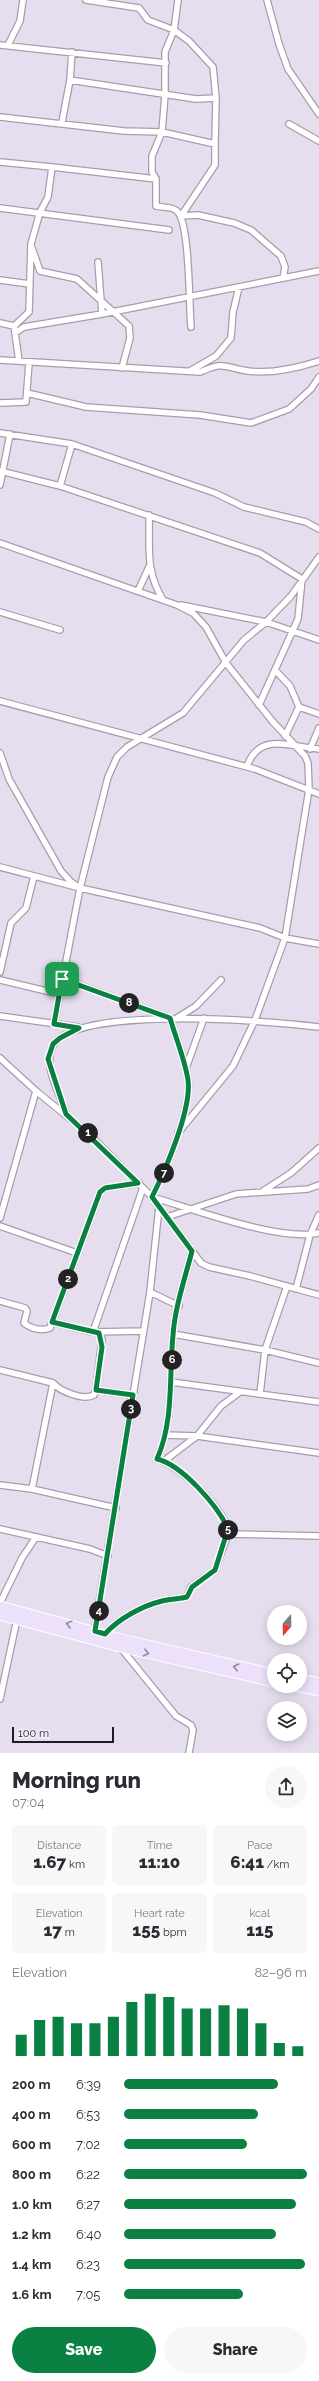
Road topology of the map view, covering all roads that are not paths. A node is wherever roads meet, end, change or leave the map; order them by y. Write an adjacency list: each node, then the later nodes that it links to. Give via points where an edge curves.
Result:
1 (23, 0): 7 (street, via 20,21)
2 (86, 0): 5 (street, via 139,8 148,20)
3 (178, 0): 5 (street)
4 (267, 0): 13 (street, via 288,69)
5 (174, 30): 9 (street, via 164,52); 12 (street, via 189,41 213,67)
6 (0, 45): 7 (street)
7 (8, 45): 8 (street)
8 (72, 52): 9 (street); 10 (street)
9 (166, 63): 11 (street)
10 (70, 80): 11 (street); 15 (street)
11 (165, 95): 12 (street, via 196,100); 17 (street)
12 (216, 98): 19 (street)
13 (319, 114)
14 (0, 117): 15 (street)
15 (62, 122): 17 (street, via 124,131)
16 (289, 124): 18 (street)
17 (162, 132): 19 (street); 22 (street, via 152,156 152,172)
18 (319, 141)
19 (215, 144): 25 (street, via 215,165)
20 (0, 162): 21 (street)
21 (52, 167): 22 (street); 24 (street, via 48,197)
22 (156, 179): 25 (street, via 156,206 172,208)
23 (0, 208): 24 (street)
24 (40, 212): 26 (street); 27 (street)
25 (181, 216): 30 (street, via 198,215 234,223 251,230 281,256 285,267); 34 (street, via 187,242)
26 (169, 230)
27 (31, 244): 32 (street); 35 (street, via 40,271 77,279)
28 (98, 262): 35 (street)
29 (319, 271): 30 (street)
30 (283, 278): 33 (street)
31 (0, 280): 32 (street)
32 (30, 284): 39 (street, via 29,312)
33 (240, 287): 34 (street); 47 (street, via 233,312 231,338 216,356)
34 (188, 297): 36 (street); 40 (street)
35 (101, 300): 36 (street); 37 (street)
36 (115, 311): 37 (street); 46 (street, via 129,326 130,338)
37 (102, 314): 41 (street, via 24,327)
38 (0, 323): 39 (street)
39 (14, 326): 41 (street)
40 (191, 327)
41 (15, 333): 43 (street)
42 (0, 360): 43 (street)
43 (19, 361): 45 (street)
44 (319, 361): 47 (street, via 276,371 248,371 217,364 200,372)
45 (29, 362): 46 (street); 49 (street)
46 (122, 368): 47 (street)
47 (189, 372)
48 (319, 377): 49 (street, via 311,389 289,408 251,423 193,414 86,407)
49 (27, 393): 50 (street, via 26,402)
50 (0, 403)
51 (0, 433): 52 (street)
52 (10, 434): 53 (street); 54 (street)
53 (72, 444): 56 (street); 58 (street, via 215,493 244,508 306,522)
54 (2, 471): 55 (street); 56 (street)
55 (0, 485)
56 (60, 486): 57 (street)
57 (149, 515): 61 (street); 62 (street, via 260,553)
58 (319, 529)
59 (0, 543): 63 (street)
60 (319, 557): 62 (street)
61 (149, 567): 63 (street); 64 (street)
62 (302, 579): 67 (street, via 291,596); 69 (street, via 298,620)
63 (138, 591): 64 (street)
64 (163, 600): 65 (street)
65 (177, 605): 67 (street); 71 (street, via 193,613 206,627)
66 (0, 612): 68 (street)
67 (266, 622): 69 (street); 71 (street, via 252,632)
68 (60, 630)
69 (293, 630): 70 (street); 72 (street)
70 (319, 640)
71 (226, 663): 74 (street); 79 (street, via 183,713)
72 (275, 670): 74 (street); 75 (street, via 290,686)
73 (0, 702): 79 (street)
74 (258, 705): 78 (street)
75 (299, 707): 76 (street); 78 (street)
76 (319, 714)
77 (319, 728): 81 (street)
78 (285, 736): 80 (street)
79 (141, 739): 84 (street); 89 (street, via 117,757 108,777)
80 (296, 746): 81 (street); 84 (street, via 272,744 258,748 251,754); 85 (street, via 308,762)
81 (310, 749): 82 (street)
82 (319, 749)
83 (0, 753): 89 (street, via 9,779 61,871)
84 (247, 766): 85 (street)
85 (309, 789): 86 (street); 90 (street)
86 (319, 794)
87 (0, 868): 88 (street)
88 (34, 876): 89 (street); 92 (street, via 26,908 11,923)
89 (80, 888): 90 (street, via 254,926); 93 (street)
90 (285, 938): 91 (street); 100 (street)
91 (319, 944)
92 (0, 972)
93 (62, 979): 96 (street); 98 (street)
94 (0, 980): 96 (street)
95 (221, 980): 98 (street, via 196,1006)
96 (59, 994): 101 (street)
97 (0, 1016): 101 (street)
98 (173, 1018): 99 (street); 103 (street); 105 (street)
99 (204, 1018): 100 (street); 105 (street)
100 (255, 1020): 102 (street); 108 (street, via 233,1066)
101 (54, 1024): 103 (street)
102 (319, 1027)
103 (79, 1028): 107 (street, via 53,1044 48,1059)
104 (0, 1058): 106 (street)
105 (186, 1068): 108 (street, via 189,1082)
106 (36, 1091): 107 (street); 119 (street)
107 (66, 1114): 110 (street)
108 (178, 1133): 114 (street, via 169,1162)
109 (319, 1148): 113 (street, via 291,1173)
110 (138, 1183): 112 (street); 124 (street, via 105,1188 100,1192)
111 (319, 1186): 113 (street, via 308,1189)
112 (143, 1188): 114 (street); 132 (street)
113 (263, 1191): 116 (street, via 236,1194)
114 (152, 1197): 115 (street); 116 (street)
115 (159, 1206): 118 (street); 127 (street)
116 (194, 1209): 118 (street); 122 (street, via 273,1230)
117 (319, 1214): 122 (street)
118 (167, 1217): 123 (street)
119 (0, 1218)
120 (0, 1226): 124 (street)
121 (319, 1234): 122 (street)
122 (310, 1235): 126 (street)
123 (192, 1251): 125 (street, via 201,1263 209,1267); 130 (street)
124 (77, 1252): 131 (street)
125 (287, 1286): 126 (street); 135 (street)
126 (296, 1289): 128 (street)
127 (150, 1292): 130 (street); 133 (street)
128 (319, 1295)
129 (0, 1301): 131 (street, via 25,1308 27,1311 24,1323 28,1326 43,1330 50,1328)
130 (179, 1306): 134 (street)
131 (52, 1322): 132 (street)
132 (93, 1332): 133 (street); 140 (street, via 99,1333 102,1339)
133 (143, 1332): 143 (street)
134 (173, 1334): 135 (street); 138 (street)
135 (265, 1350): 136 (street); 142 (street)
136 (319, 1364)
137 (0, 1370): 139 (street)
138 (171, 1382): 141 (street); 145 (street)
139 (53, 1383): 140 (street, via 58,1389 85,1397 94,1395); 150 (street)
140 (96, 1390): 143 (street)
141 (240, 1392): 142 (street); 146 (street, via 215,1412)
142 (260, 1394): 144 (street)
143 (133, 1395): 151 (street)
144 (319, 1402)
145 (165, 1435): 146 (street); 148 (street, via 157,1459)
146 (197, 1436): 147 (street); 148 (street)
147 (319, 1453)
148 (164, 1461): 153 (street, via 176,1468 201,1492 221,1515)
149 (0, 1484): 150 (street)
150 (32, 1489): 151 (street)
151 (116, 1508): 156 (street)
152 (0, 1529): 155 (street)
153 (228, 1534): 154 (street); 161 (street, via 215,1570 192,1587 187,1597 162,1601 144,1608 111,1627)
154 (319, 1536)
155 (36, 1537): 156 (street, via 90,1549); 157 (street, via 22,1558)
156 (108, 1556): 160 (street)
157 (0, 1604): 160 (main road, one-way to 157)
158 (0, 1615): 159 (main road)
159 (17, 1619): 162 (main road); 170 (street)
160 (95, 1631): 161 (main road); 162 (street)
161 (105, 1634): 164 (main road, one-way to 161)
162 (92, 1640): 163 (main road)
163 (120, 1647): 165 (main road, one-way to 165); 171 (street, via 176,1716 191,1725 193,1730)
164 (267, 1673)
165 (267, 1680)
166 (307, 1680): 167 (main road)
167 (319, 1683)
168 (307, 1688): 169 (main road)
169 (319, 1691)
170 (0, 1699)
171 (188, 1753)

